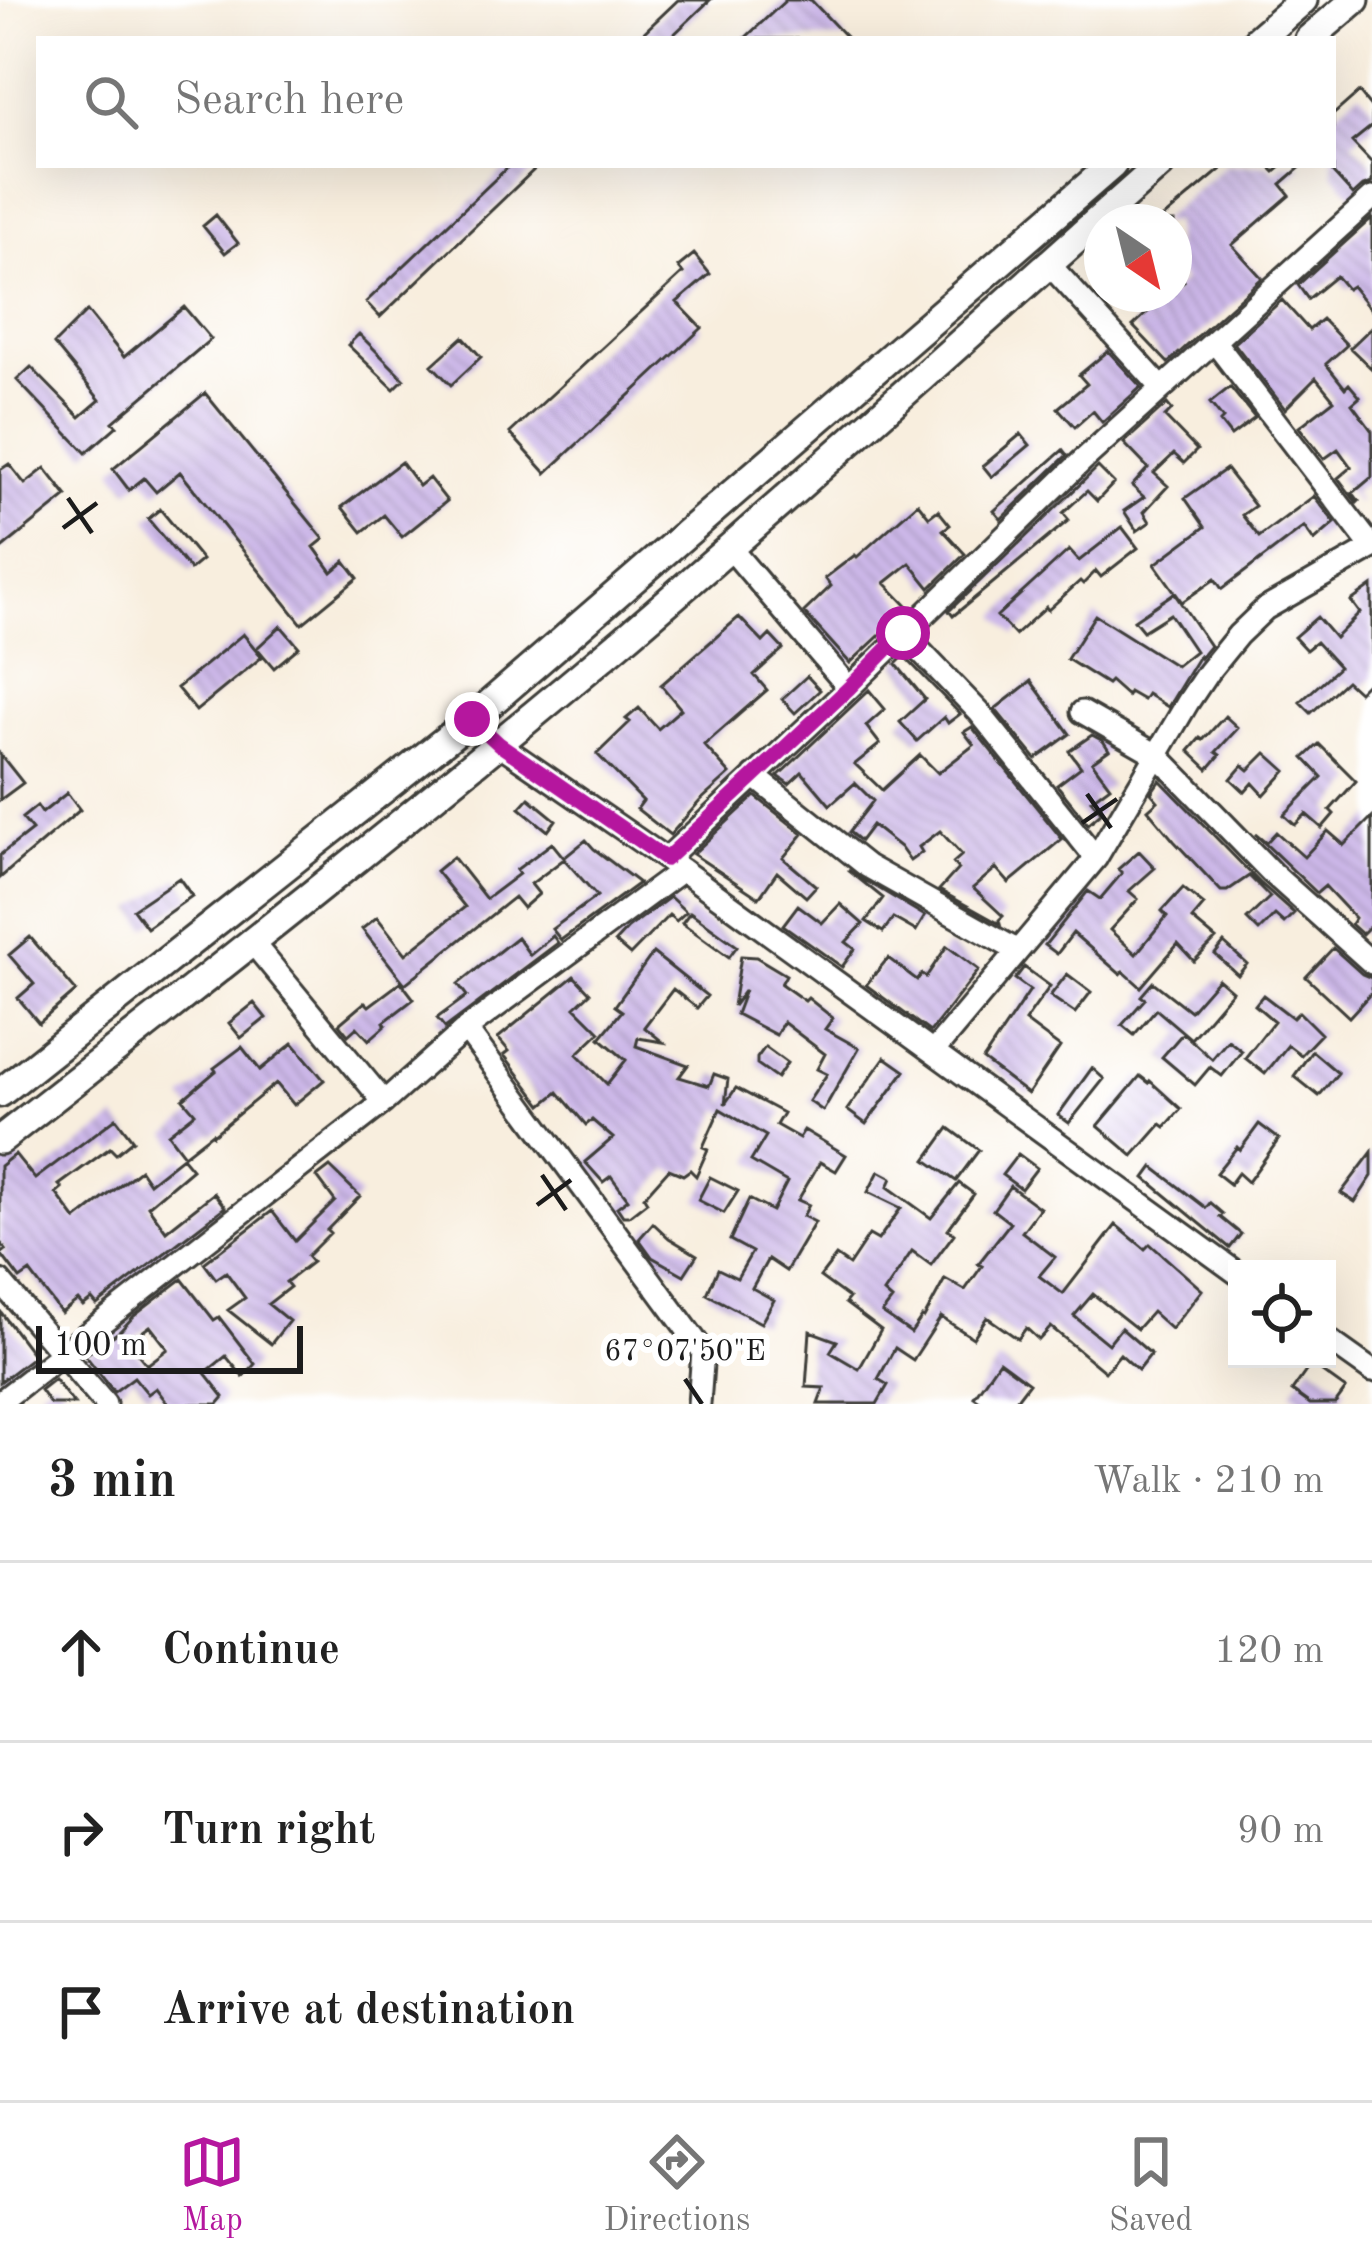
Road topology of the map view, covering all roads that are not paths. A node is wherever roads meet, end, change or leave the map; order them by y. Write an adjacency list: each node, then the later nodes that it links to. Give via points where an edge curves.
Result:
1 (1303, 0): 3 (street)
2 (1355, 0): 4 (street)
3 (1261, 36)
4 (1313, 36)
5 (1109, 168): 16 (street)
6 (1157, 168): 8 (street)
7 (1372, 197): 9 (street)
8 (1048, 263): 10 (street); 12 (street)
9 (1214, 341): 10 (street); 11 (street)
10 (1162, 388): 13 (street)
11 (1372, 547): 18 (street, via 1265,609 1208,672)
12 (730, 548): 14 (street); 17 (street)
13 (903, 633): 14 (street); 20 (street, via 979,712)
14 (849, 688): 19 (street)
15 (1082, 712): 18 (street)
16 (472, 719): 17 (street); 27 (street)
17 (499, 744): 21 (street); 22 (street)
18 (1157, 754): 20 (street); 24 (street)
19 (754, 776): 21 (street); 23 (street, via 868,866)
20 (1096, 858): 23 (street)
21 (674, 865): 25 (street); 26 (street)
22 (253, 942): 28 (street); 29 (street)
23 (1018, 951): 26 (street)
24 (1372, 963)
25 (466, 1029): 28 (street); 37 (street, via 704,1352)
26 (933, 1052): 30 (street)
27 (0, 1093)
28 (384, 1102): 33 (street)
29 (0, 1140)
30 (1228, 1266)
31 (0, 1280): 33 (street)
32 (1336, 1345): 34 (street)
33 (62, 1354): 35 (street); 36 (street)
34 (1372, 1371)
35 (0, 1402)
36 (105, 1404)
37 (699, 1404)

